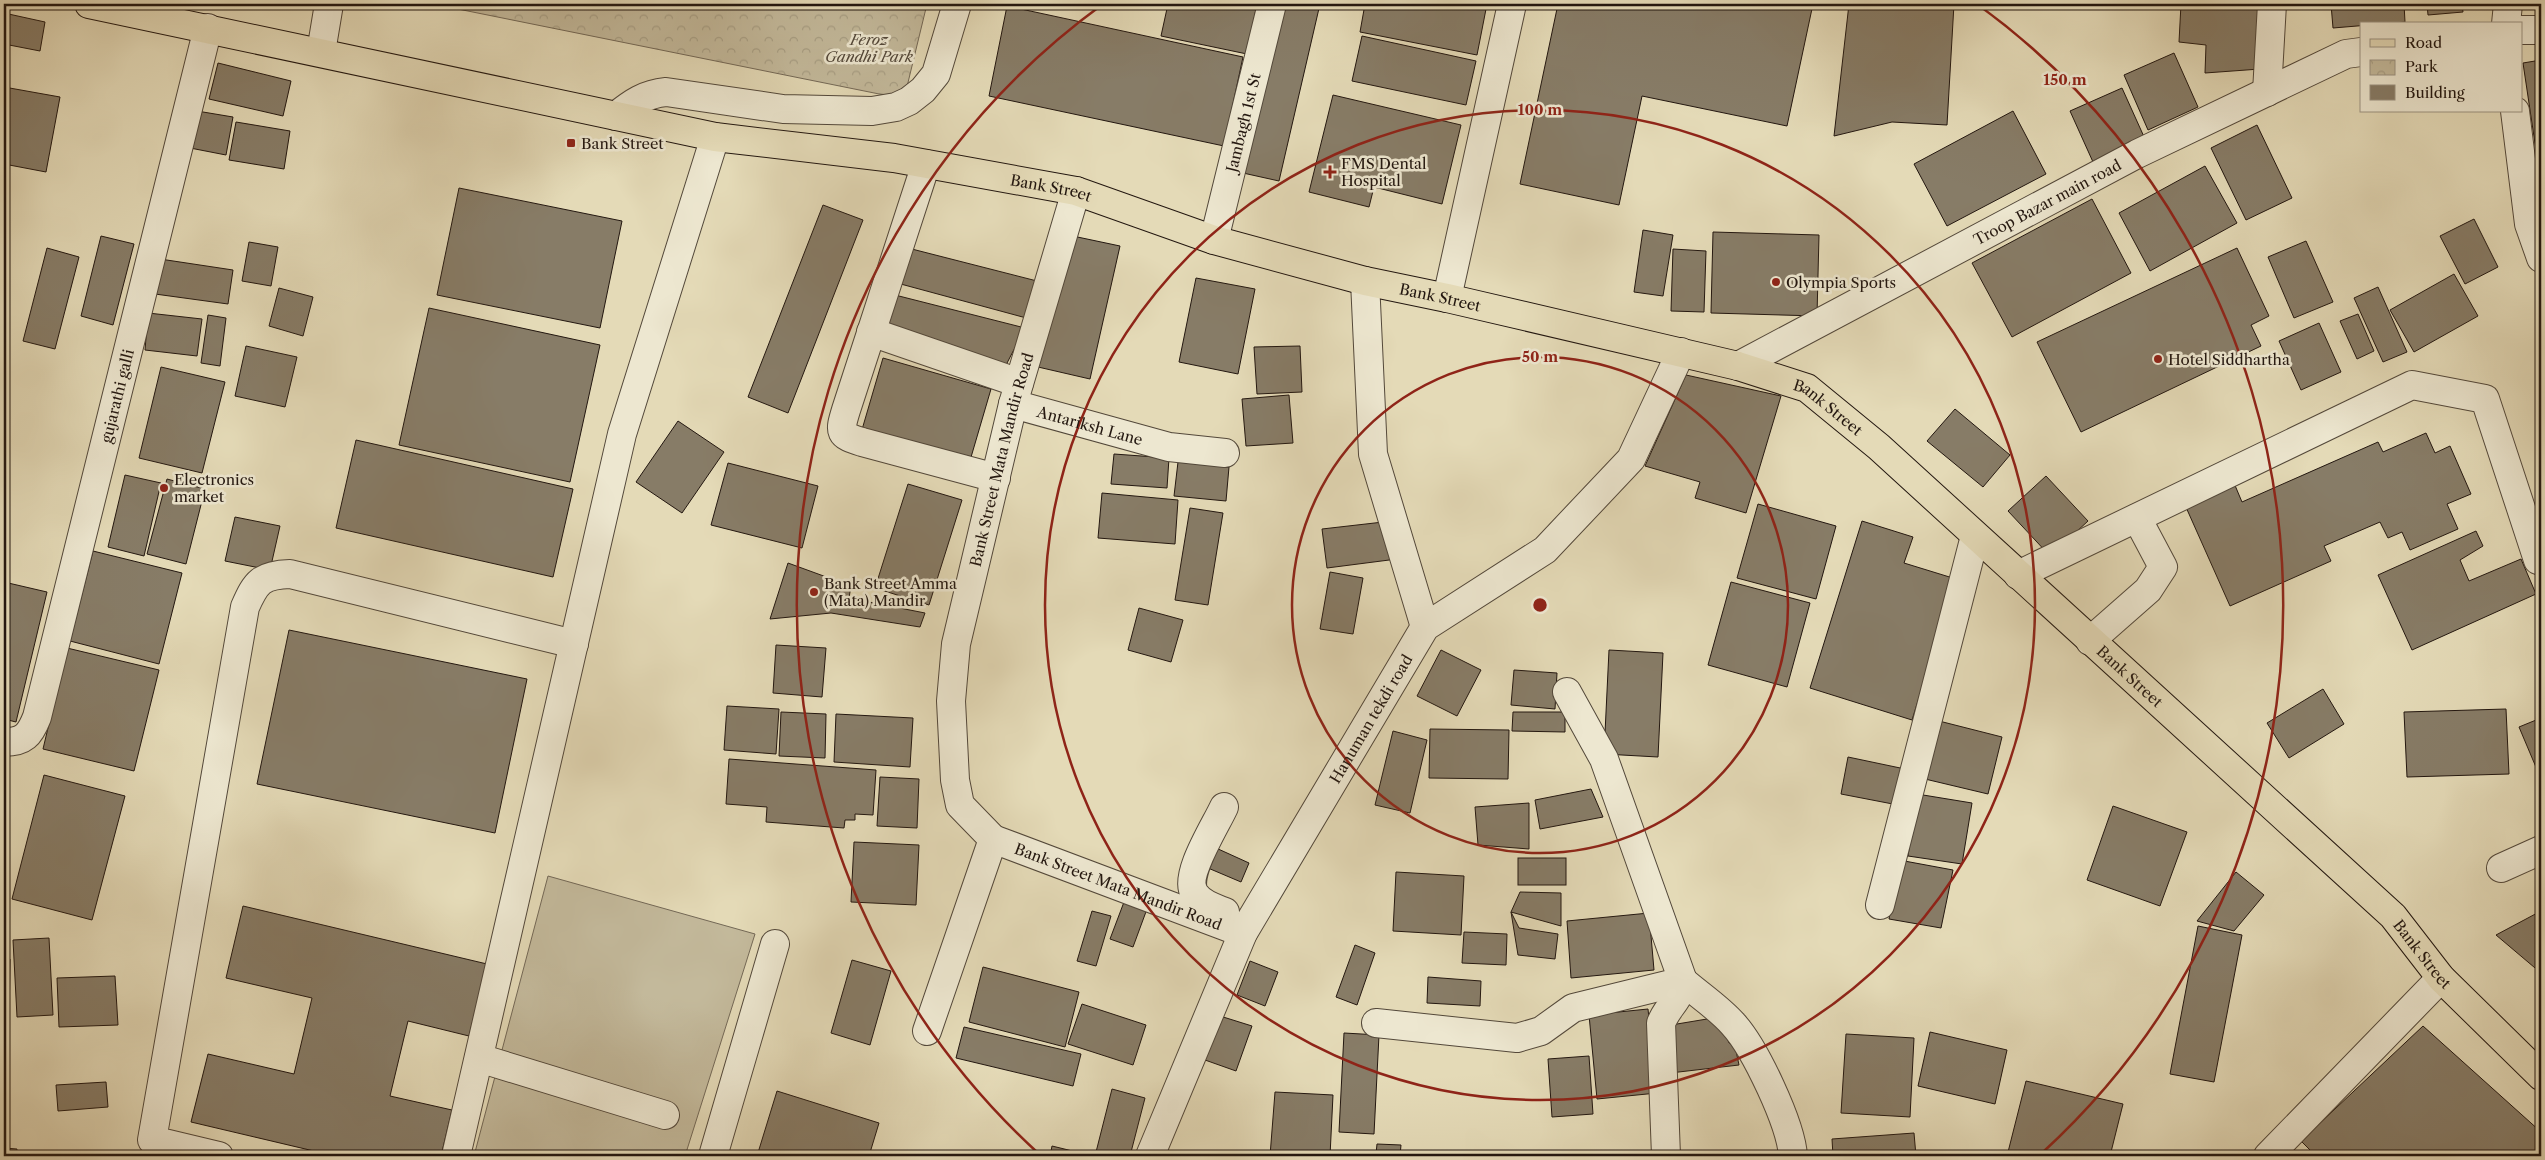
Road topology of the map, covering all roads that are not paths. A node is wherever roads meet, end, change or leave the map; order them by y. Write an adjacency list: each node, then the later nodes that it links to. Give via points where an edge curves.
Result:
1 (89, 4): 9 (main road, Bank Street)
2 (329, 4): 12 (street)
3 (957, 4): 16 (street, via 936,74 923,90 896,107 872,111 783,109 666,92 636,100)
4 (1272, 4): 20 (street, Jambagh 1st St)
5 (1512, 4): 23 (street)
6 (2272, 4): 14 (street)
7 (2508, 4): 8 (street)
8 (2506, 22)
9 (208, 28): 12 (main road, Bank Street); 38 (street, gujarathi galli, via 37,717 31,733 23,740)
10 (2522, 30): 11 (street)
11 (2541, 30)
12 (321, 52): 16 (main road, Bank Street)
13 (2360, 52): 14 (street, Troop Bazar main road, via 2346,54)
14 (2267, 92): 26 (street, Troop Bazar main road, via 2137,154)
15 (2515, 112): 21 (street, via 2529,224)
16 (616, 116): 17 (main road, Bank Street)
17 (715, 137): 18 (main road, Bank Street); 36 (street, via 622,434)
18 (926, 164): 19 (main road, Bank Street); 24 (street)
19 (1076, 192): 20 (main road, Bank Street); 27 (street, Bank Street Mata Mandir Road)
20 (1214, 240): 22 (main road, Bank Street)
21 (2541, 258)
22 (1365, 281): 23 (main road, Bank Street); 34 (street, via 1373,454)
23 (1447, 298): 25 (main road, Bank Street)
24 (871, 332): 27 (street, Antariksh Lane); 29 (street, via 841,425 845,437)
25 (1681, 352): 26 (main road, Bank Street); 34 (street, Hanuman tekdi road, via 1631,459 1545,550)
26 (1738, 366): 31 (main road, Bank Street, via 1806,388 1879,447)
27 (1016, 394): 28 (street, Antariksh Lane, via 1168,447); 29 (street, Bank Street Mata Mandir Road)
28 (1225, 454)
29 (996, 478): 40 (street, Bank Street Mata Mandir Road, via 956,644 951,701 955,780 960,805)
30 (2136, 518): 32 (street, via 2412,385 2485,399); 33 (street); 35 (street, via 2163,567 2148,590)
31 (1975, 536): 33 (main road, Bank Street); 43 (street)
32 (2538, 560)
33 (2018, 575): 35 (main road, Bank Street)
34 (1425, 627): 44 (street, Hanuman tekdi road)
35 (2090, 641): 46 (main road, Bank Street, via 2394,916)
36 (574, 644): 50 (street); 53 (street, via 290,574 270,575 254,586 245,607 152,1140)
37 (1567, 692): 47 (street, via 1604,759)
38 (4, 742)
39 (1224, 807): 44 (street, via 1193,870 1194,894)
40 (993, 839): 44 (street, Bank Street Mata Mandir Road); 49 (street)
41 (2541, 850): 42 (street)
42 (2501, 868)
43 (1880, 905)
44 (1246, 928): 56 (street, Hanuman tekdi road)
45 (774, 944): 55 (street)
46 (2441, 978): 51 (main road, Bank Street); 59 (street)
47 (1683, 981): 48 (street, via 1573,1008 1541,1031 1517,1038); 57 (street, via 1676,1003 1668,1008 1661,1023); 58 (street, via 1733,1024 1765,1076 1792,1142)
48 (1376, 1023)
49 (927, 1031)
50 (479, 1058): 52 (street); 54 (street)
51 (2541, 1076)
52 (665, 1115)
53 (219, 1156)
54 (456, 1156)
55 (713, 1156)
56 (1150, 1156)
57 (1666, 1156)
58 (1793, 1156)
59 (2268, 1156)

